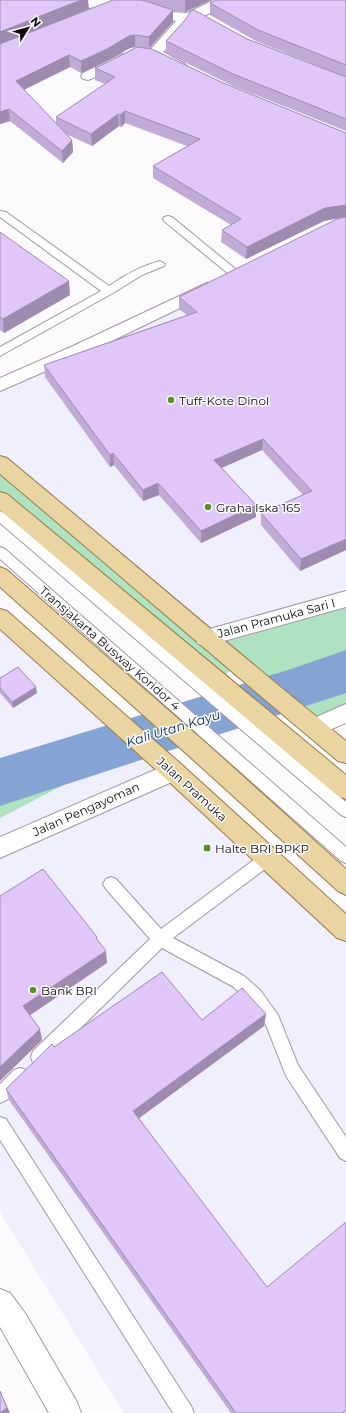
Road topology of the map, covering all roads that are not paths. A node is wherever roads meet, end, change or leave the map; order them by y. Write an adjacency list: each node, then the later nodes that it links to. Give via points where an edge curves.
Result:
1 (51, 0): 3 (street, via 77,4)
2 (225, 0): 7 (street)
3 (119, 3): 4 (street); 6 (street)
4 (145, 6)
5 (160, 12): 7 (street, via 174,17)
6 (87, 16)
7 (191, 16): 8 (street); 9 (street, via 156,51)
8 (213, 24)
9 (145, 53): 10 (street); 11 (street, via 126,56)
10 (193, 74)
11 (88, 76)
12 (2, 214): 16 (lane)
13 (168, 219): 15 (lane)
14 (160, 264): 16 (lane, via 145,268)
15 (242, 271): 18 (street)
16 (108, 291): 17 (lane)
17 (1, 350)
18 (0, 385)
19 (0, 463): 25 (main road)
20 (0, 499): 24 (main road)
21 (0, 516): 31 (lane, via 214,699)
22 (0, 552): 37 (lane, Transjakarta Busway Koridor 4)
23 (0, 575): 40 (main road)
24 (98, 582): 25 (main road); 31 (main road, via 237,697)
25 (143, 583): 28 (main road)
26 (346, 599): 28 (street, Jalan Pramuka Sari I)
27 (0, 617): 33 (main road, Jalan Pramuka)
28 (206, 638): 30 (main road)
29 (346, 714): 30 (street)
30 (309, 722): 32 (main road)
31 (271, 738): 34 (main road); 35 (lane)
32 (346, 754)
33 (165, 764): 36 (street, Jalan Pengayoman); 38 (main road, Jalan Pramuka)
34 (346, 789)
35 (346, 811)
36 (0, 848)
37 (346, 856)
38 (268, 858): 41 (main road, Jalan Pramuka); 42 (lane)
39 (111, 884): 42 (lane)
40 (346, 884)
41 (346, 930)
42 (160, 939): 43 (lane); 45 (lane, via 238,981 254,995 272,1020 292,1070)
43 (0, 1095)
44 (0, 1125): 48 (lane)
45 (346, 1152)
46 (0, 1302): 47 (street, via 15,1323)
47 (66, 1413)
48 (184, 1413)

